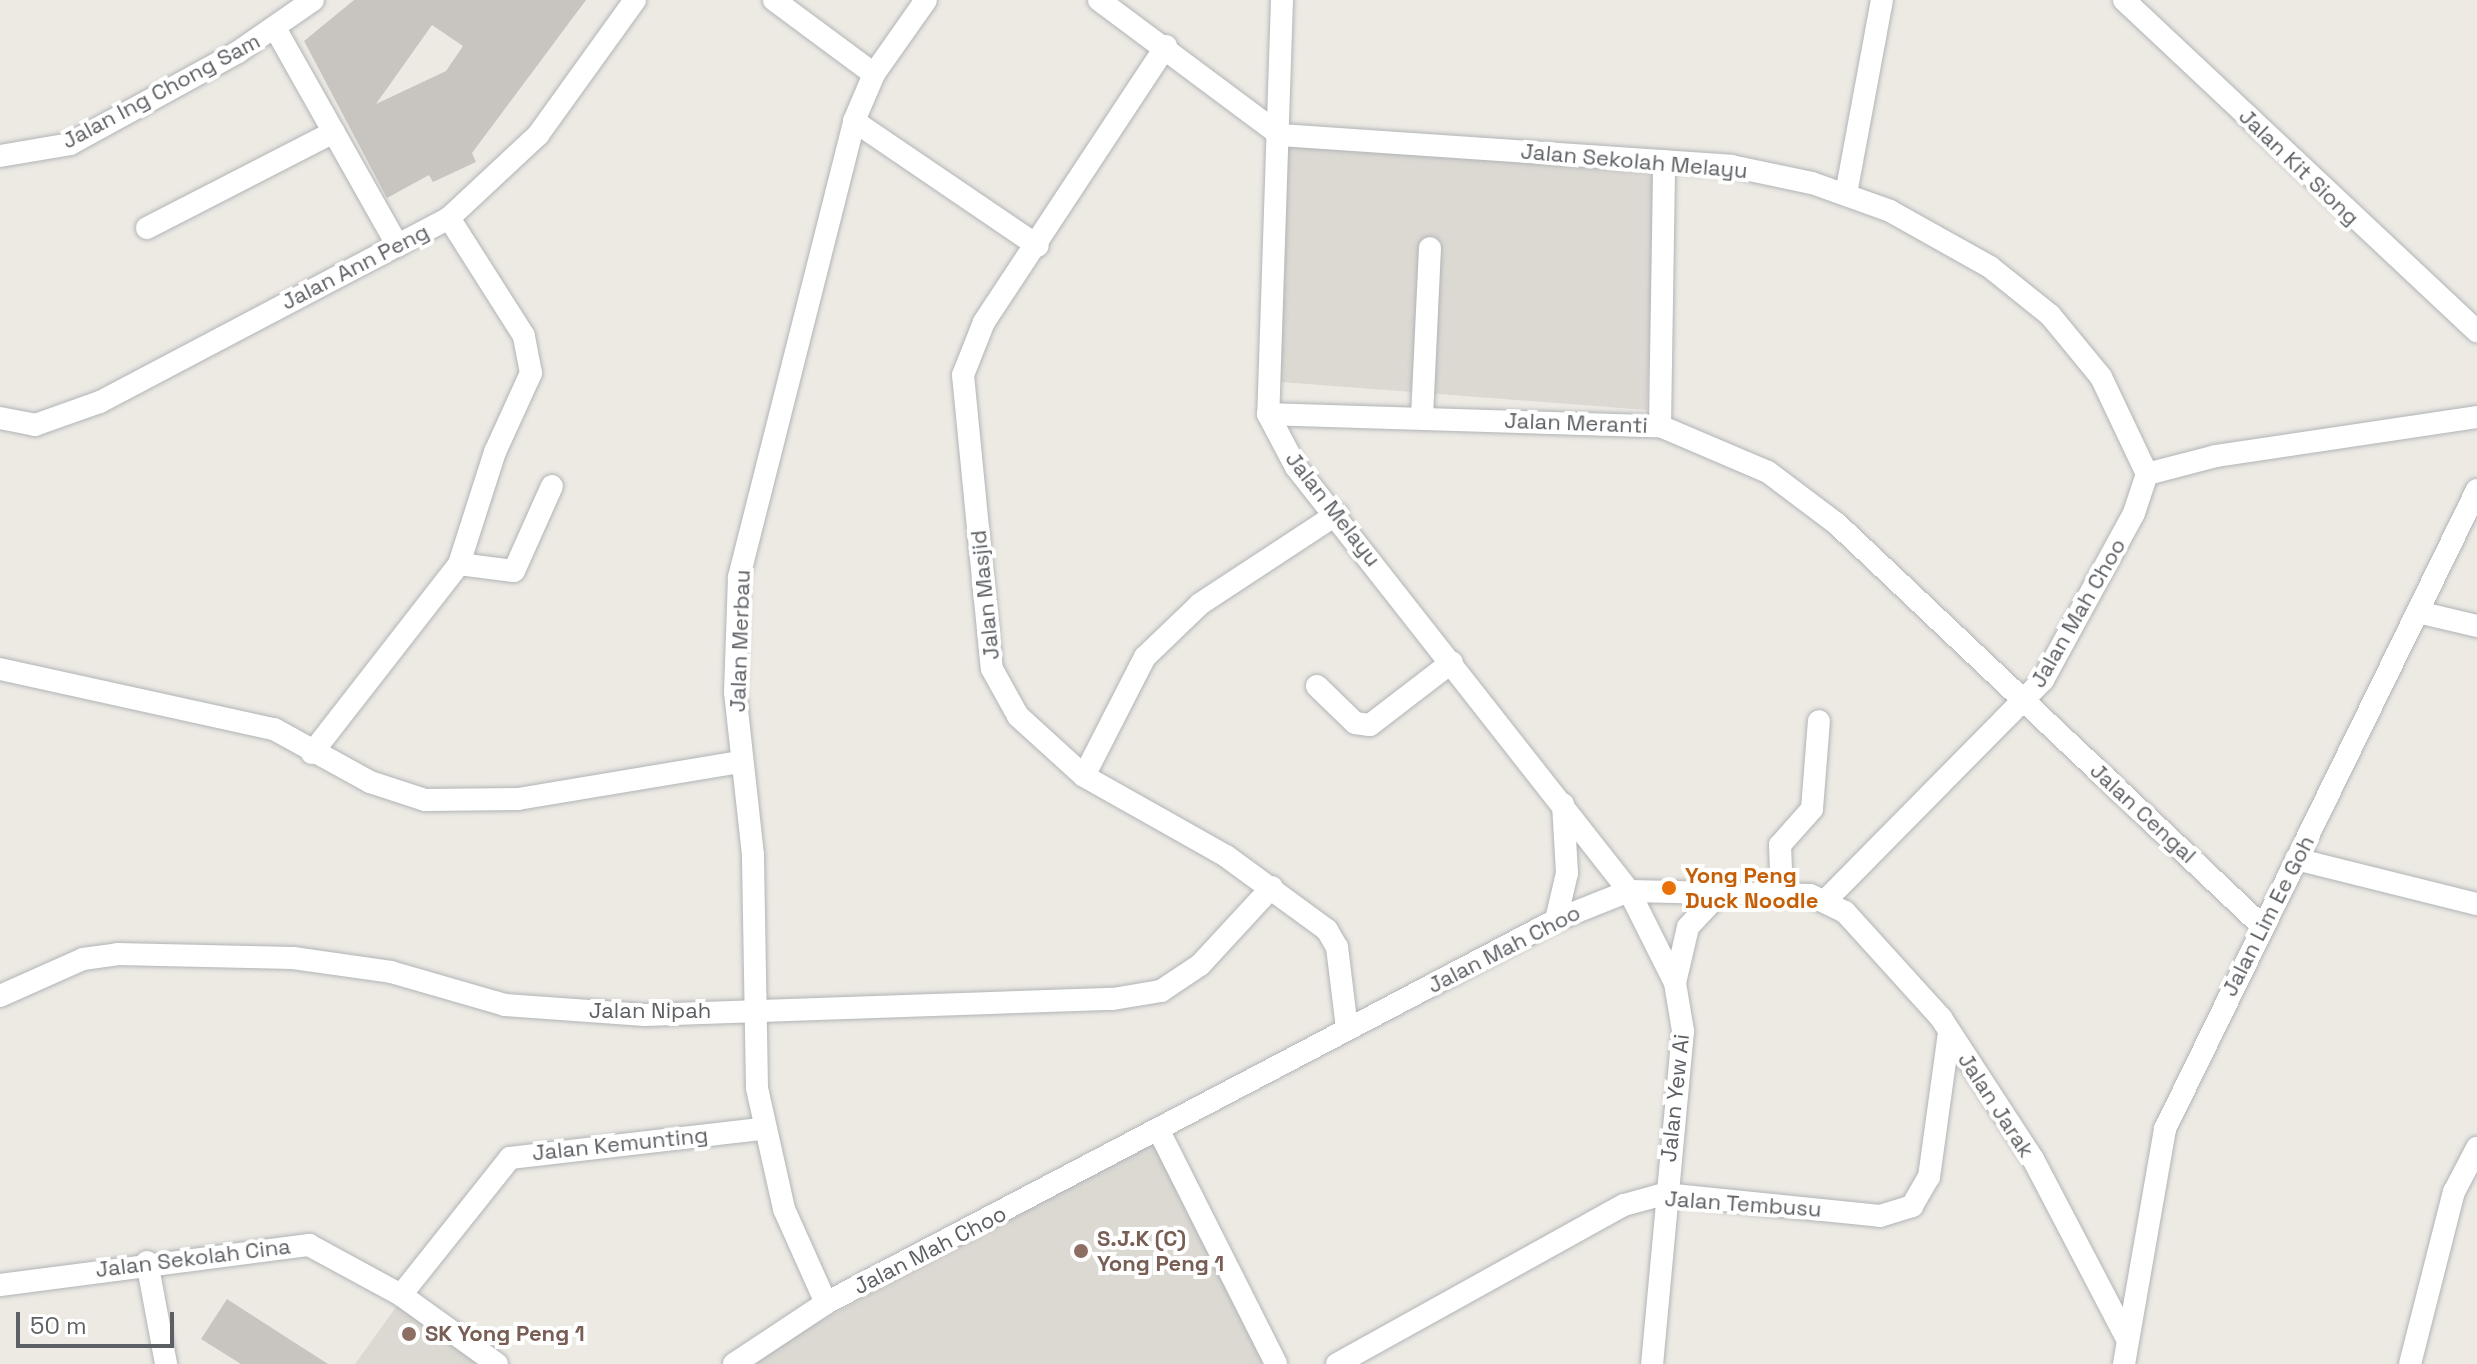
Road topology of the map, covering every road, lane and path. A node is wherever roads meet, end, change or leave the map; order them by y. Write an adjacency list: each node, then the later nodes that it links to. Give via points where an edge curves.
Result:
1 (313, 0): 9 (street, Jalan Ing Chong Sam)
2 (635, 0): 18 (street, Jalan Ann Peng, via 538,135)
3 (774, 0): 11 (street)
4 (926, 0): 11 (street, Jalan Merbau)
5 (1099, 0): 10 (street)
6 (1282, 0): 14 (street)
7 (1882, 0): 17 (street)
8 (2124, 0): 23 (street, Jalan Kit Siong)
9 (275, 28): 13 (street); 15 (street, Jalan Ing Chong Sam, via 70,144)
10 (1166, 46): 14 (street); 21 (street, Jalan Masjid)
11 (874, 74): 12 (street, Jalan Merbau)
12 (854, 121): 21 (street); 42 (street, Jalan Merbau, via 739,577)
13 (334, 132): 19 (street); 20 (street)
14 (1280, 135): 16 (street, Jalan Sekolah Melayu); 24 (street)
15 (0, 156)
16 (1664, 161): 17 (street, Jalan Sekolah Melayu, via 1731,166); 28 (street)
17 (1846, 194): 29 (street, Jalan Sekolah Melayu, via 1935,232 2050,315 2101,377)
18 (449, 218): 20 (street, Jalan Ann Peng); 33 (street, via 532,356)
19 (147, 228)
20 (398, 246): 27 (street, Jalan Ann Peng, via 76,413 35,425)
21 (1038, 246): 43 (street, Jalan Masjid, via 970,350 964,401 992,669 1018,716)
22 (1430, 248): 25 (street)
23 (2477, 331)
24 (1268, 414): 25 (street, Jalan Meranti); 32 (street, Jalan Melayu, via 1296,467)
25 (1422, 417): 28 (street, Jalan Meranti)
26 (2477, 417): 29 (street)
27 (0, 418)
28 (1660, 426): 39 (street, Jalan Meranti, via 1768,472 1803,496)
29 (2147, 474): 39 (street, Jalan Mah Choo, via 2134,513)
30 (552, 486): 33 (street, via 514,571)
31 (2477, 490): 34 (street, Jalan Lim Ee Goh)
32 (1337, 514): 36 (street, Jalan Melayu); 43 (street, via 1200,604 1145,657)
33 (459, 564): 41 (street)
34 (2422, 613): 35 (street); 45 (street, Jalan Lim Ee Goh)
35 (2477, 626)
36 (1452, 662): 38 (street, via 1370,725 1355,723); 44 (street, Jalan Melayu)
37 (0, 669): 41 (street, via 230,716 274,729)
38 (1317, 686)
39 (2026, 702): 50 (street, Jalan Mah Choo); 53 (street, Jalan Cengal)
40 (1819, 721): 48 (street, via 1812,809 1780,845)
41 (312, 753): 42 (street, via 425,800 518,799)
42 (739, 762): 56 (street, Jalan Merbau, via 753,855)
43 (1084, 776): 46 (street, Jalan Masjid)
44 (1562, 803): 47 (street, Jalan Melayu); 52 (street, via 1567,873)
45 (2296, 859): 51 (street); 53 (street, Jalan Lim Ee Goh)
46 (1272, 887): 56 (street, Jalan Nipah, via 1200,965 1161,991 1113,999); 57 (street, Jalan Masjid, via 1327,930 1337,947)
47 (1629, 891): 49 (street, Jalan Mah Choo); 52 (street, Jalan Mah Choo); 54 (street, Jalan Yew Ai)
48 (1782, 895): 49 (street, Jalan Mah Choo); 50 (street, Jalan Mah Choo)
49 (1717, 896): 54 (street, via 1688,927)
50 (1827, 899): 58 (street, Jalan Jarak)
51 (2477, 904)
52 (1556, 920): 57 (street, Jalan Mah Choo)
53 (2260, 924): 67 (street, Jalan Lim Ee Goh, via 2165,1129)
54 (1675, 983): 62 (street, Jalan Yew Ai, via 1683,1031)
55 (0, 996): 56 (street, Jalan Nipah, via 83,959 156,955 293,958 391,972 505,1005 645,1015)
56 (751, 1009): 59 (street, Jalan Merbau)
57 (1347, 1028): 60 (street, Jalan Mah Choo)
58 (1949, 1032): 62 (street, Jalan Tembusu, via 1929,1177 1912,1206 1880,1216); 67 (street, Jalan Jarak, via 2033,1159)
59 (762, 1129): 65 (street, Jalan Kemunting, via 510,1158); 66 (street, Jalan Merbau, via 784,1209)
60 (1160, 1133): 66 (street, Jalan Mah Choo); 72 (street)
61 (2477, 1148): 76 (street, via 2454,1192)
62 (1664, 1194): 73 (street, Jalan Tembusu, via 1583,1225); 74 (street, Jalan Yew Ai)
63 (147, 1262): 64 (street, Jalan Sekolah Cina); 65 (street, Jalan Sekolah Cina, via 309,1245); 68 (street)
64 (0, 1285)
65 (401, 1295): 70 (street, Jalan Sekolah Cina)
66 (826, 1303): 71 (street, Jalan Mah Choo)
67 (2127, 1339): 75 (street, Jalan Lim Ee Goh)
68 (167, 1364): 69 (street)
69 (184, 1364)
70 (497, 1364)
71 (734, 1364)
72 (1276, 1364)
73 (1337, 1364)
74 (1652, 1364)
75 (2124, 1364)
76 (2410, 1364)

